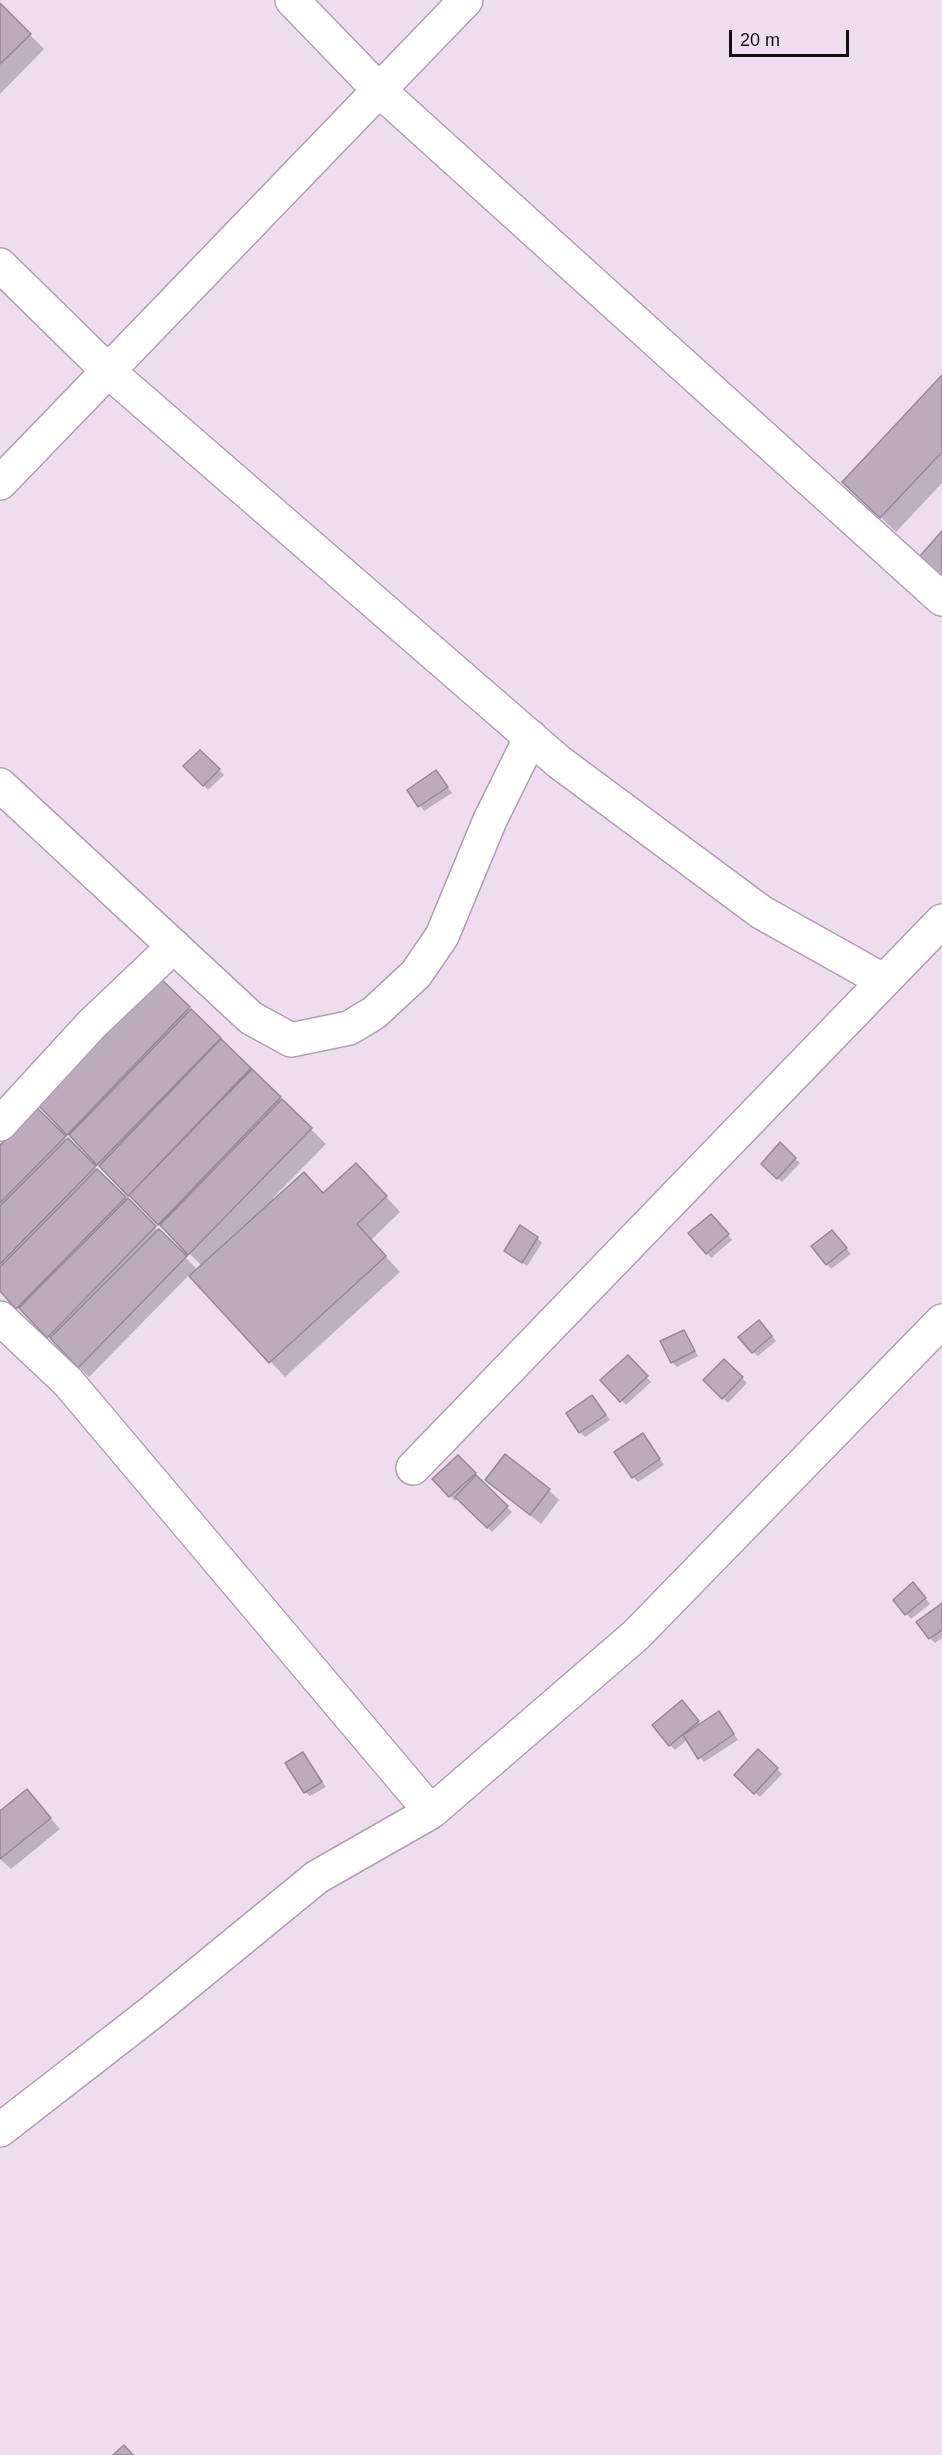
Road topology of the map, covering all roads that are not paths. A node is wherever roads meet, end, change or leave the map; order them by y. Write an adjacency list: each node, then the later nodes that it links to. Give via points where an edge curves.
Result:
1 (292, 0): 3 (street)
2 (466, 0): 3 (street)
3 (380, 90): 5 (street); 7 (street)
4 (0, 265): 5 (street)
5 (108, 371): 6 (street); 8 (street)
6 (0, 483)
7 (942, 599)
8 (531, 737): 11 (street, via 490,820 442,936 416,975 374,1013 349,1028 291,1040 251,1018); 12 (street, via 761,912)
9 (0, 785): 11 (street)
10 (942, 921): 12 (street)
11 (174, 946): 13 (street, via 92,1024)
12 (884, 981): 16 (street)
13 (0, 1125)
14 (0, 1318): 17 (street, via 68,1382)
15 (942, 1321): 17 (street, via 636,1635)
16 (414, 1468)
17 (431, 1812): 18 (street, via 317,1877)
18 (0, 2130)

